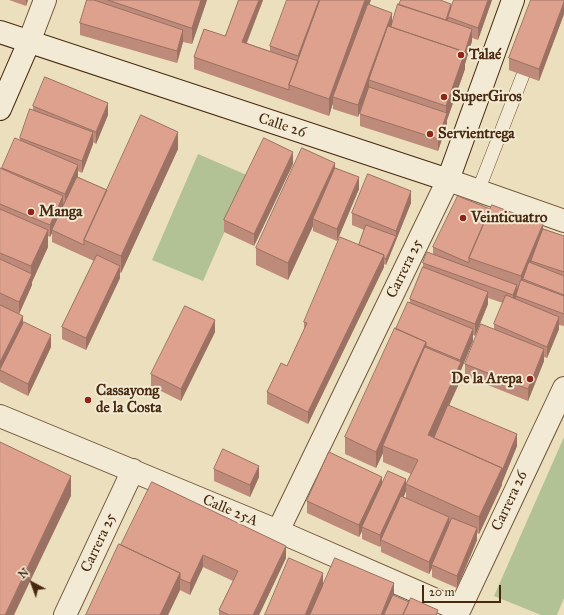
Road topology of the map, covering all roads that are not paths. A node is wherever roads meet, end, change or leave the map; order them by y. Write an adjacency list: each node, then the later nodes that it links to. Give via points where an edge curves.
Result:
1 (45, 0): 4 (street)
2 (513, 0): 7 (street, Carrera 25)
3 (0, 32): 4 (street, Calle 26)
4 (29, 42): 6 (street); 7 (street, Calle 26)
5 (523, 75): 8 (lane)
6 (0, 109)
7 (448, 180): 8 (street, Calle 26); 13 (street, Carrera 25)
8 (478, 191): 9 (street, Calle 26)
9 (564, 221)
10 (564, 388): 14 (street, Carrera 26)
11 (0, 416): 12 (street, Calle 25A)
12 (133, 470): 13 (street, Calle 25A); 15 (street, Carrera 25)
13 (278, 531): 14 (street, Calle 25A)
14 (458, 613)
15 (65, 615)

